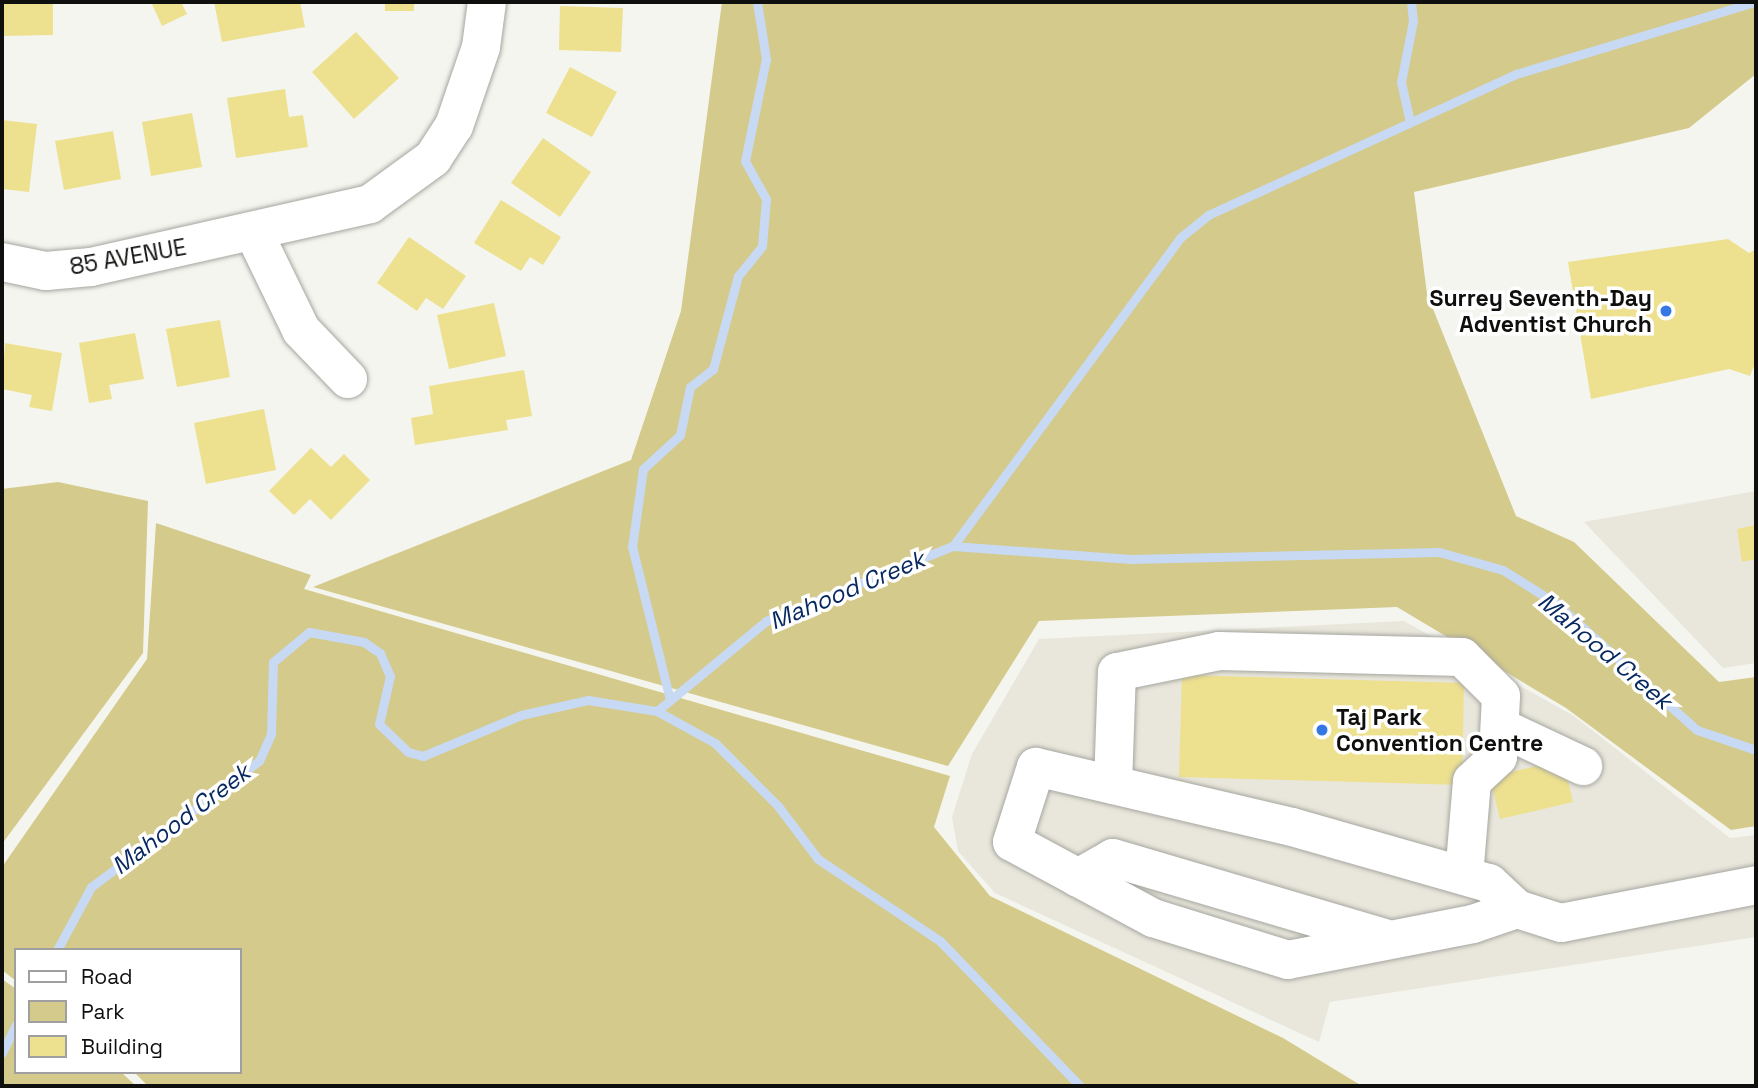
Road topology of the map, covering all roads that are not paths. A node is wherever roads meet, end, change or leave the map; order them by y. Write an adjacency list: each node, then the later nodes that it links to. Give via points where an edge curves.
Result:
1 (486, 2): 2 (street, 85 AVENUE, via 471,88 433,158 370,204)
2 (254, 233): 3 (street, 85 AVENUE, via 91,267 46,271); 4 (street, via 302,330)
3 (2, 262)
4 (348, 379)
5 (1500, 727): 6 (street); 7 (street, via 1501,696 1462,657 1219,651 1118,672); 8 (street, via 1498,757 1472,781)
6 (1583, 766)
7 (1114, 785): 8 (street); 10 (street, via 1036,767 1012,842 1153,918 1288,960 1473,925)
8 (1464, 876): 10 (street, via 1489,883)
9 (1756, 885): 10 (street, via 1561,923)
10 (1517, 909)

